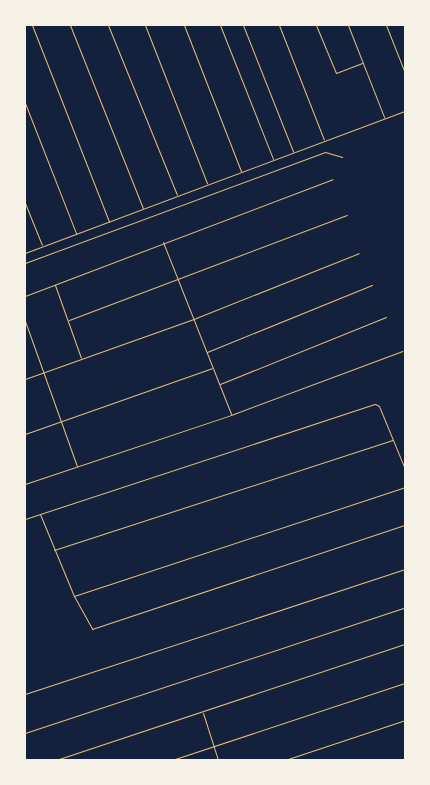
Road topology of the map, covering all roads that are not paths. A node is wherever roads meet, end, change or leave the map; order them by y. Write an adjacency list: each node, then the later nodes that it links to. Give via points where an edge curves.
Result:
1 (32, 25): 28 (street)
2 (70, 25): 26 (street)
3 (108, 25): 24 (street)
4 (145, 25): 23 (street)
5 (184, 25): 21 (street)
6 (220, 25): 20 (street)
7 (243, 25): 18 (street)
8 (279, 25): 17 (street)
9 (316, 25): 12 (street, via 336,73)
10 (348, 25): 12 (street)
11 (386, 25): 13 (street)
12 (363, 63): 16 (street)
13 (405, 73)
14 (25, 103): 29 (street)
15 (405, 111): 16 (street)
16 (384, 119): 17 (street)
17 (324, 141): 18 (street)
18 (293, 152): 20 (street)
19 (342, 157): 34 (street, via 325,152)
20 (273, 159): 21 (street)
21 (242, 172): 23 (street)
22 (333, 178): 30 (street)
23 (207, 184): 24 (street)
24 (177, 196): 26 (street)
25 (25, 203): 31 (street)
26 (143, 209): 28 (street)
27 (346, 214): 35 (street)
28 (109, 222): 29 (street)
29 (76, 234): 31 (street)
30 (163, 242): 35 (street); 36 (street)
31 (42, 246): 32 (street)
32 (25, 253)
33 (359, 253): 40 (street)
34 (25, 263)
35 (177, 280): 40 (street); 41 (street)
36 (55, 285): 38 (street); 41 (street)
37 (372, 285): 44 (street)
38 (25, 296)
39 (386, 317): 49 (street)
40 (196, 318): 44 (street); 45 (street)
41 (69, 320): 45 (street)
42 (25, 321): 47 (street)
43 (402, 351): 50 (street)
44 (207, 352): 46 (street)
45 (81, 359): 47 (street)
46 (212, 368): 49 (street); 51 (street)
47 (45, 372): 48 (street); 51 (street)
48 (25, 380)
49 (220, 384): 50 (street)
50 (231, 415): 54 (street)
51 (62, 421): 52 (street); 54 (street)
52 (25, 434)
53 (394, 440): 55 (street); 58 (street, via 379,406 375,404); 61 (street)
54 (77, 467): 56 (street)
55 (405, 469)
56 (25, 484)
57 (405, 486): 63 (street)
58 (40, 514): 59 (street); 61 (street)
59 (25, 520)
60 (405, 525): 63 (street, via 90,628)
61 (53, 550): 63 (street)
62 (405, 569): 67 (street)
63 (74, 596)
64 (405, 607): 70 (street)
65 (405, 644): 68 (street)
66 (405, 683): 71 (street)
67 (25, 694)
68 (203, 712): 71 (street); 72 (street)
69 (405, 720): 75 (street)
70 (25, 733)
71 (215, 746): 73 (street); 74 (street)
72 (56, 760)
73 (172, 760)
74 (218, 760)
75 (285, 760)

